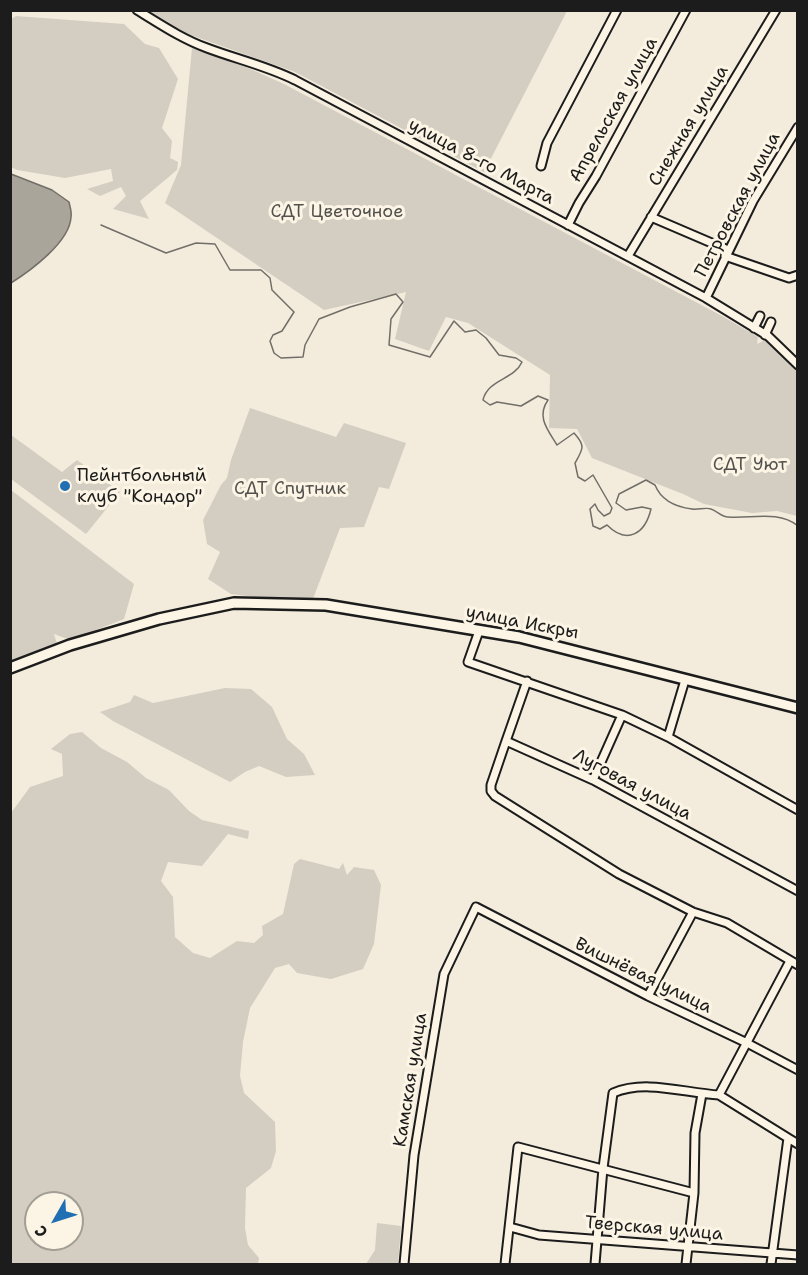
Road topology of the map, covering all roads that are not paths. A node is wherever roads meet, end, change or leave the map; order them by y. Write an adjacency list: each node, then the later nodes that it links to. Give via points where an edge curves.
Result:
1 (137, 10): 8 (street, улица 8-го Марта, via 181,38 285,75)
2 (617, 10): 6 (street, via 547,143)
3 (686, 10): 8 (street, Апрельская улица)
4 (776, 10): 7 (street, Снежная улица)
5 (798, 127): 9 (street, Петровская улица)
6 (541, 166)
7 (651, 217): 9 (street); 10 (street, Снежная улица)
8 (568, 225): 10 (street, улица 8-го Марта)
9 (726, 253): 11 (street, via 789,278); 12 (street, Петровская улица)
10 (628, 256): 12 (street, улица 8-го Марта)
11 (798, 275)
12 (706, 298): 15 (street, улица 8-го Марта)
13 (760, 316): 15 (street)
14 (771, 322): 16 (street)
15 (754, 328): 16 (street, улица 8-го Марта)
16 (765, 335): 17 (street, улица 8-го Марта)
17 (798, 365)
18 (479, 631): 19 (main road, улица Искры, via 326,605 234,603 143,623); 20 (main road, улица Искры, via 585,652); 21 (street, via 468,662)
19 (10, 668)
20 (685, 680): 22 (main road, улица Искры); 24 (street)
21 (527, 681): 23 (street); 25 (street)
22 (798, 708)
23 (622, 715): 24 (street); 26 (street)
24 (668, 737): 27 (street)
25 (506, 741): 26 (street, Луговая улица); 30 (street, via 491,785 495,796 619,874)
26 (593, 780): 28 (street, Луговая улица)
27 (798, 810)
28 (798, 891)
29 (476, 907): 33 (street, Вишнёвая улица); 47 (street, Камская улица, via 444,974 414,1155)
30 (693, 912): 31 (street, via 727,923); 33 (street)
31 (790, 961): 32 (street); 34 (street)
32 (798, 964)
33 (648, 996): 34 (street, Вишнёвая улица)
34 (747, 1043): 35 (street, Вишнёвая улица); 37 (street)
35 (798, 1070)
36 (702, 1094): 37 (street); 40 (street, via 640,1086 613,1093); 41 (street, via 693,1154)
37 (719, 1095): 38 (street)
38 (788, 1138): 39 (street); 45 (street)
39 (798, 1144)
40 (603, 1168): 41 (street); 42 (street, via 518,1147); 43 (street)
41 (694, 1193): 44 (street)
42 (510, 1227): 43 (street, Тверская улица, via 539,1235); 48 (street)
43 (596, 1239): 44 (street, Тверская улица); 49 (street)
44 (688, 1247): 45 (street, Тверская улица); 50 (street)
45 (772, 1254): 46 (street, Тверская улица); 51 (street)
46 (798, 1256)
47 (404, 1264)
48 (505, 1264)
49 (595, 1264)
50 (686, 1264)
51 (771, 1264)

